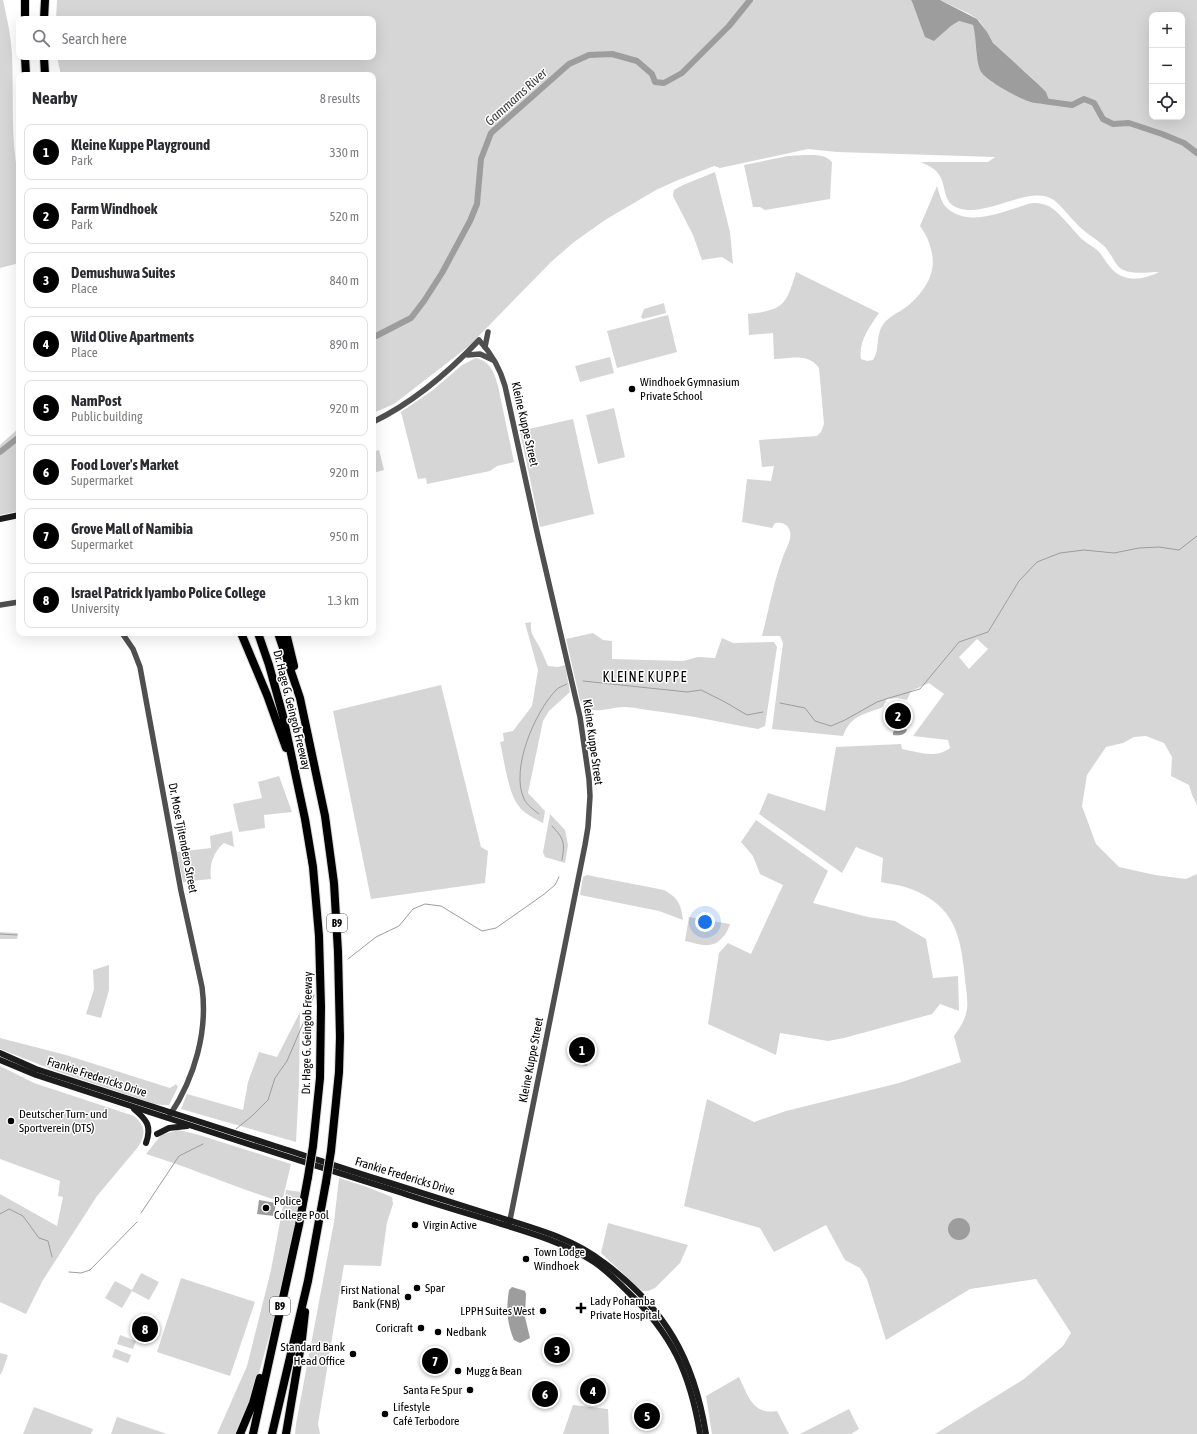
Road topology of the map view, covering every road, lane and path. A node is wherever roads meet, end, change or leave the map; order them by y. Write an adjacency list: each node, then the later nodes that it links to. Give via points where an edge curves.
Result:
1 (26, 0): 3 (highway)
2 (45, 0): 4 (highway)
3 (25, 16)
4 (44, 16)
5 (25, 60): 7 (highway)
6 (44, 60): 8 (highway)
7 (26, 72)
8 (45, 72)
9 (488, 332): 10 (street)
10 (482, 343): 11 (street); 12 (street, Kleine Kuppe Street); 13 (street, via 435,382)
11 (468, 355): 12 (street, via 480,354); 14 (street, via 422,395)
12 (495, 361): 33 (street, Kleine Kuppe Street, via 506,390 580,717 590,796 584,851)
13 (376, 421)
14 (376, 422)
15 (16, 515): 16 (main road)
16 (0, 518)
17 (16, 602): 18 (street)
18 (0, 605)
19 (124, 636): 29 (street, Dr. Mose Tjitendero Street, via 133,649 140,667 180,886 204,1000 203,1027 198,1052)
20 (242, 636): 25 (highway, via 267,694)
21 (259, 636): 25 (highway, Dr. Hage G. Geingob Freeway / B9, via 270,665)
22 (279, 636): 24 (highway, Dr. Hage G. Geingob Freeway / B9)
23 (287, 636): 24 (highway)
24 (300, 698): 34 (highway, Dr. Hage G. Geingob Freeway / B9, bridge, via 325,816 334,884 340,1037 331,1151)
25 (298, 783): 35 (highway, Dr. Hage G. Geingob Freeway / B9, bridge, via 313,867 319,936 320,1078 313,1146 300,1225)
26 (0, 1053): 29 (main road, Frankie Fredericks Drive)
27 (0, 1060): 28 (main road, Frankie Fredericks Drive, via 36,1075)
28 (133, 1107): 29 (main road, Frankie Fredericks Drive); 32 (main road, via 147,1122 149,1132)
29 (168, 1115): 30 (main road, Frankie Fredericks Drive); 33 (main road, Frankie Fredericks Drive)
30 (191, 1126): 31 (main road, via 169,1128); 33 (main road, Frankie Fredericks Drive)
31 (157, 1134)
32 (146, 1143)
33 (509, 1223): 40 (main road, Frankie Fredericks Drive, via 586,1257 644,1307 664,1332 681,1365 694,1403); 41 (main road, Frankie Fredericks Drive, via 566,1240 586,1250 615,1272 648,1303 671,1332 687,1362 700,1396)
34 (308, 1281): 38 (highway, Dr. Hage G. Geingob Freeway / B9); 39 (highway, via 302,1339)
35 (276, 1329): 36 (highway); 37 (highway, Dr. Hage G. Geingob Freeway / B9)
36 (240, 1434)
37 (253, 1434)
38 (272, 1434)
39 (286, 1434)
40 (700, 1434)
41 (706, 1434)

